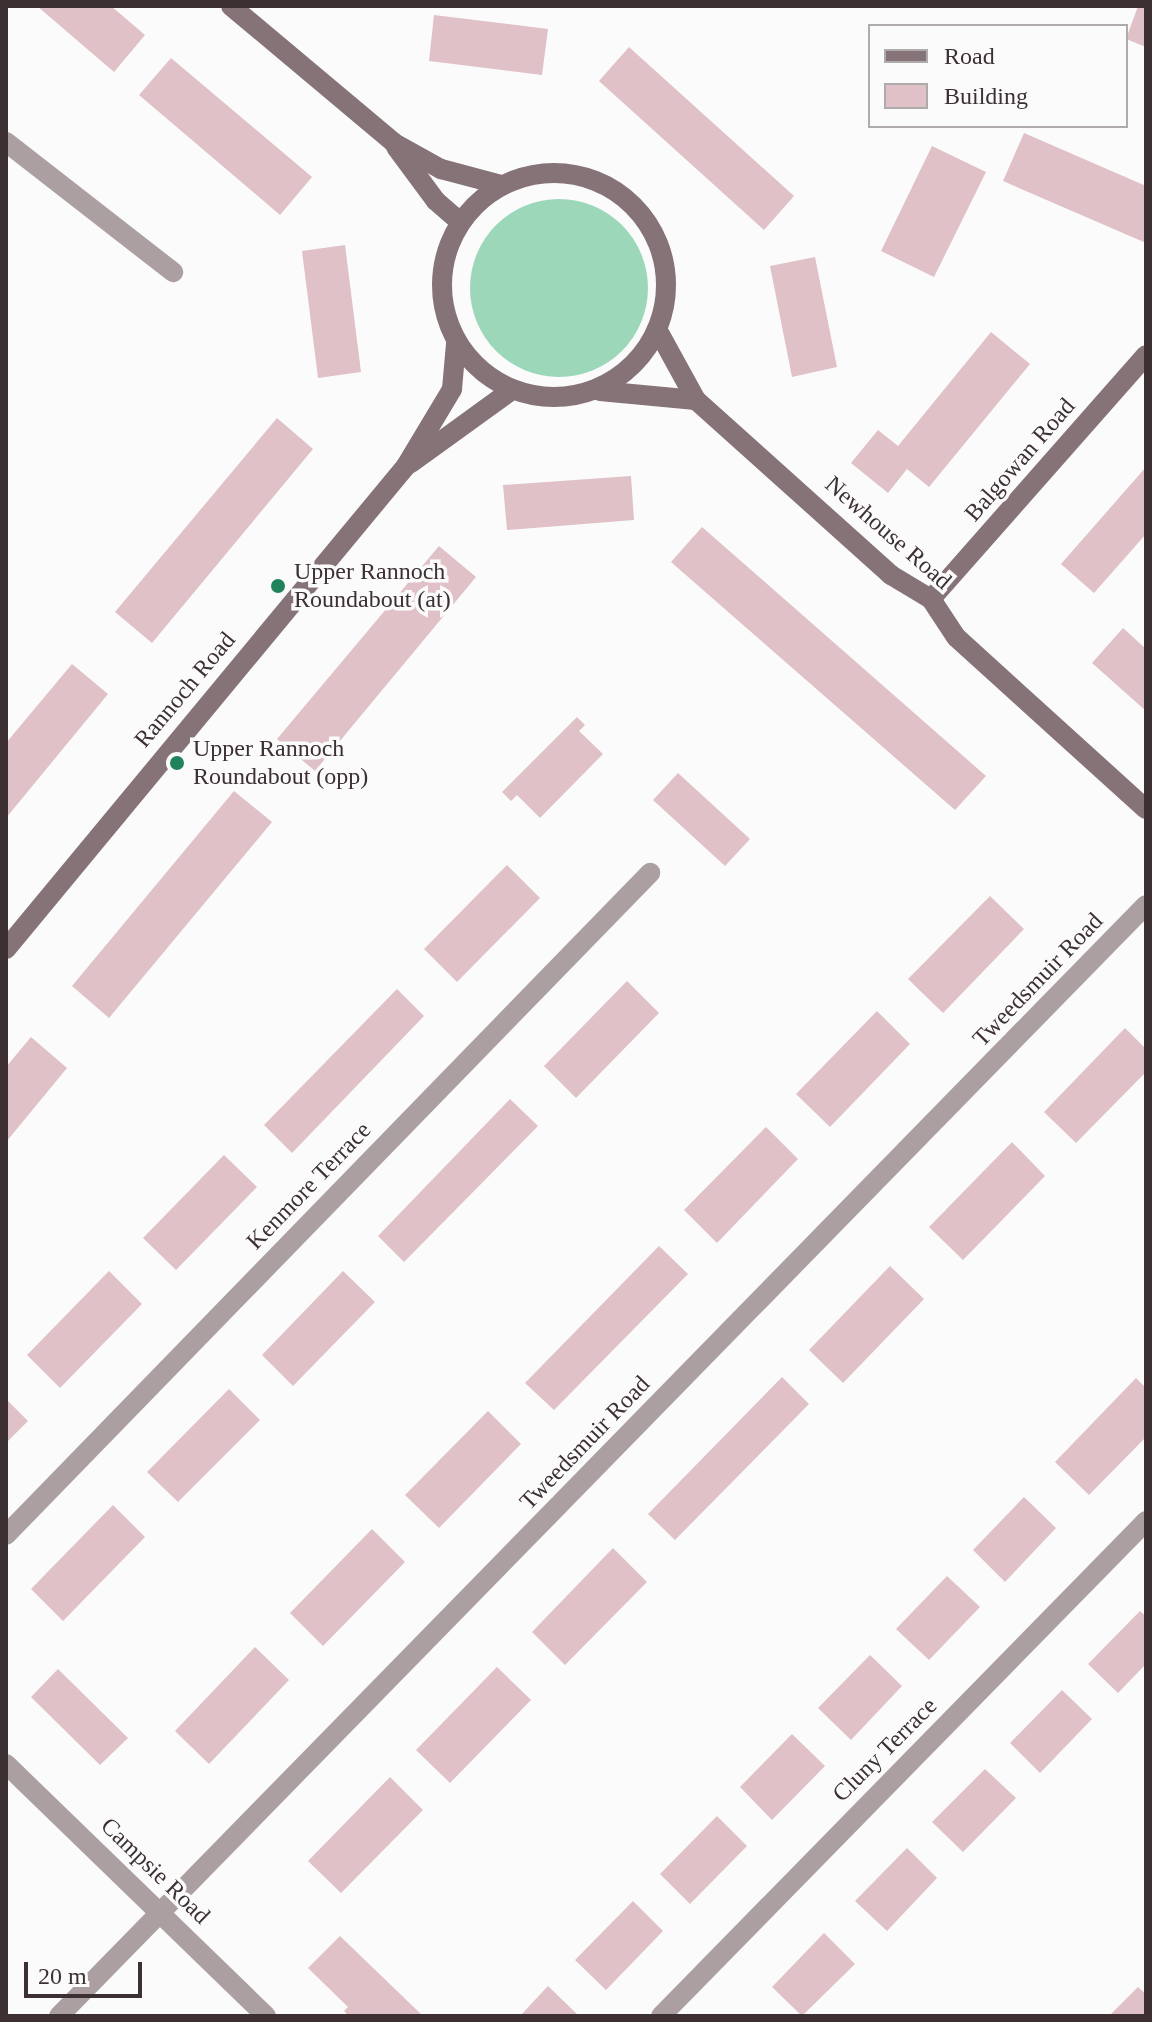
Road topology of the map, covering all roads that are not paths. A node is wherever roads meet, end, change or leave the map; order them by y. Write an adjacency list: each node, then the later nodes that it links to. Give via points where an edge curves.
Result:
1 (231, 6): 3 (street)
2 (6, 142): 6 (street)
3 (394, 143): 4 (street, via 441,169); 5 (street, via 436,201)
4 (501, 185): 5 (street); 7 (street, via 534,173 568,172 602,182 630,202 652,229 664,262 666,297)
5 (460, 222): 8 (street, via 441,281)
6 (173, 272)
7 (657, 329): 11 (street, via 637,362); 12 (street, Newhouse Road)
8 (456, 344): 10 (street, via 478,371); 13 (street, Rannoch Road, via 452,389)
9 (1146, 355): 14 (street, Balgowan Road)
10 (512, 390): 11 (street, via 560,396); 13 (street, Rannoch Road)
11 (600, 391): 12 (street)
12 (696, 400): 14 (street, Newhouse Road, via 891,575)
13 (406, 466): 18 (street, Rannoch Road)
14 (931, 599): 15 (street, Newhouse Road, via 956,637)
15 (1146, 809)
16 (650, 873): 20 (street, Kenmore Terrace)
17 (1146, 905): 22 (street, Tweedsmuir Road)
18 (6, 949)
19 (1146, 1521): 25 (street, Cluny Terrace)
20 (6, 1535)
21 (6, 1764): 22 (street, Campsie Road)
22 (161, 1911): 23 (street, Tweedsmuir Road); 24 (street, Campsie Road)
23 (59, 2016)
24 (266, 2016)
25 (661, 2016)

